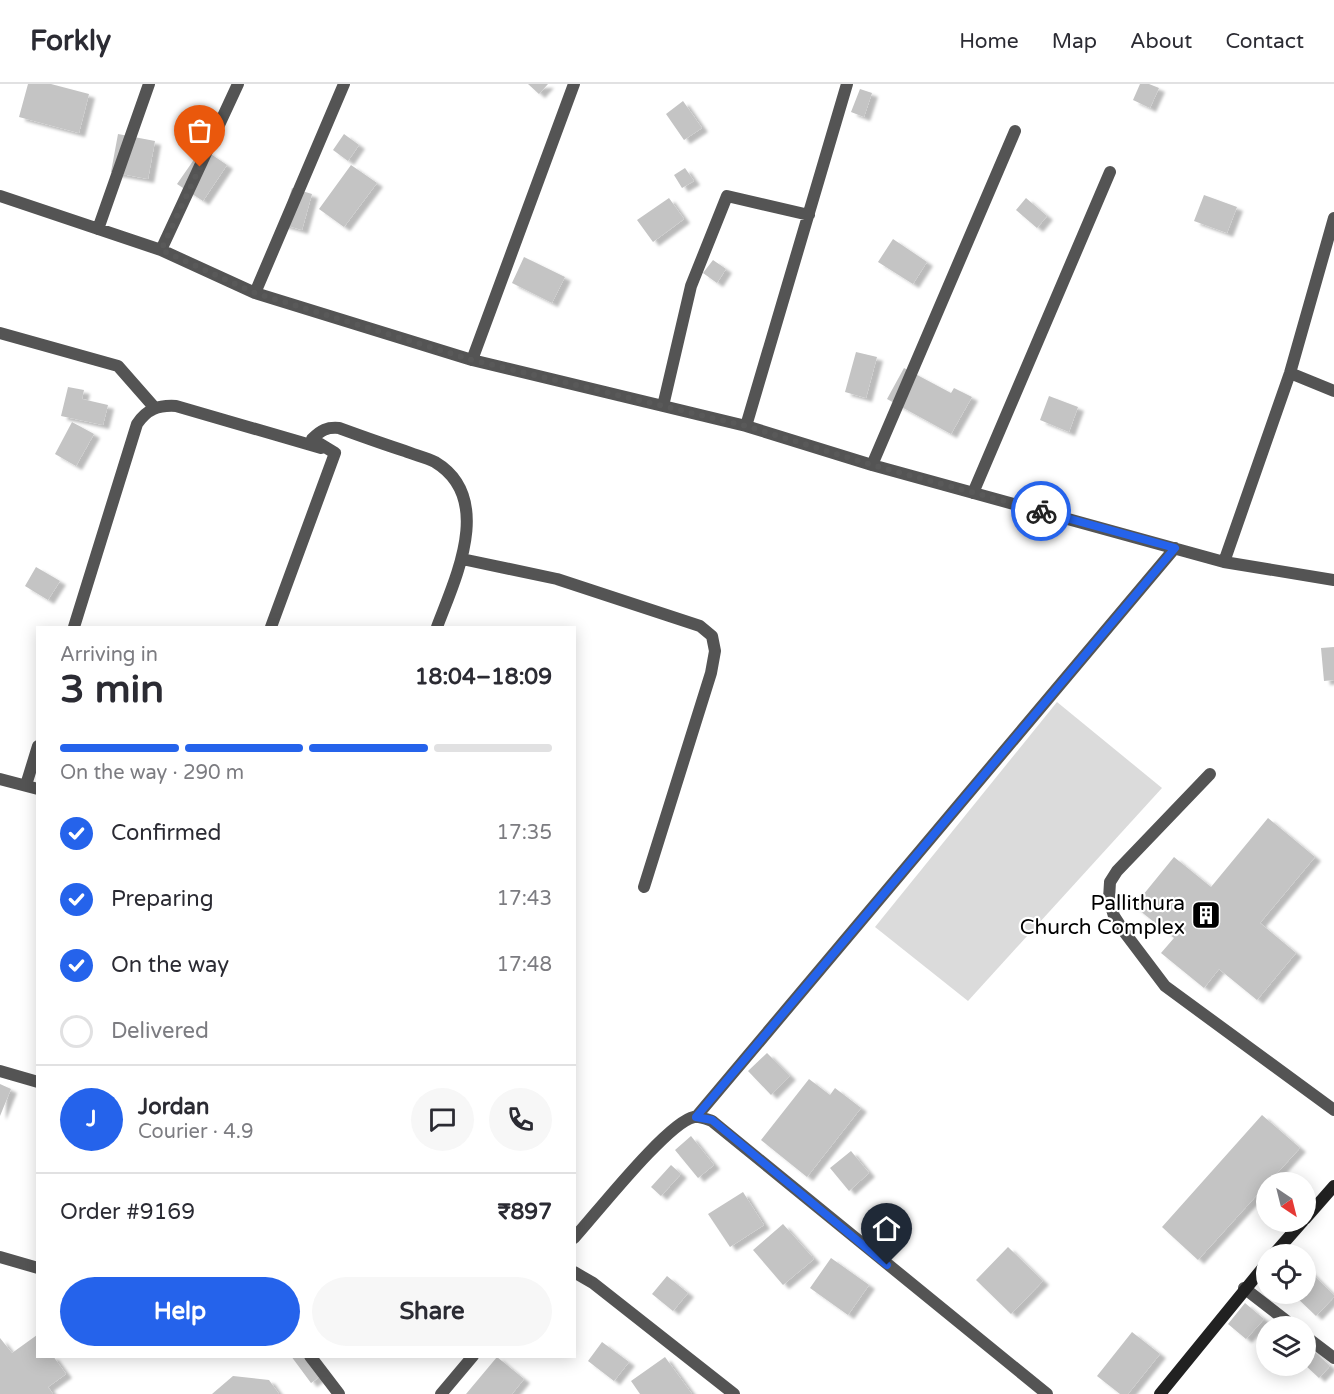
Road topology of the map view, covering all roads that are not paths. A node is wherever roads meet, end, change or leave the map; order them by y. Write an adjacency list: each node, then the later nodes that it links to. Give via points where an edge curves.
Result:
1 (149, 84): 11 (street)
2 (238, 84): 12 (street)
3 (344, 84): 13 (street)
4 (574, 84): 15 (street)
5 (847, 84): 9 (street)
6 (1015, 131): 22 (street)
7 (1110, 172): 23 (street)
8 (0, 196): 11 (street)
9 (808, 215): 18 (street, via 727,196 691,286); 20 (street)
10 (1334, 218): 16 (street)
11 (98, 229): 12 (street)
12 (161, 250): 13 (street)
13 (255, 293): 15 (street)
14 (0, 333): 19 (street, via 118,366)
15 (472, 360): 18 (street)
16 (1290, 373): 17 (street); 26 (street)
17 (1334, 391)
18 (663, 406): 20 (street)
19 (154, 407): 21 (street, via 176,406); 28 (street, via 137,424)
20 (746, 426): 22 (street)
21 (335, 453): 25 (street, via 312,439 320,431 339,428 435,462 453,477 466,502); 29 (street)
22 (872, 465): 23 (street)
23 (973, 493): 24 (street)
24 (1175, 548): 26 (street); 39 (street)
25 (462, 559): 30 (street); 35 (street, via 557,579 700,626 712,636 715,651 711,673)
26 (1224, 562): 27 (street)
27 (1334, 580)
28 (74, 626)
29 (271, 626)
30 (437, 626)
31 (36, 760): 34 (street)
32 (1210, 774): 38 (street, via 1117,871 1110,882 1109,899 1114,915 1165,986)
33 (0, 779): 34 (street)
34 (32, 787)
35 (644, 886)
36 (0, 1071): 37 (street)
37 (36, 1081)
38 (1334, 1110)
39 (696, 1117): 43 (street, via 683,1121 664,1136); 58 (street, via 712,1120)
40 (1334, 1186): 41 (main road)
41 (1316, 1206)
42 (1293, 1232): 44 (main road)
43 (576, 1236)
44 (1283, 1244)
45 (0, 1257): 46 (street)
46 (36, 1267)
47 (576, 1273): 57 (street)
48 (1256, 1274): 49 (main road)
49 (1244, 1288): 50 (street); 59 (main road)
50 (1280, 1316)
51 (1316, 1344): 54 (street)
52 (312, 1358): 55 (street)
53 (471, 1358): 56 (street)
54 (1334, 1358)
55 (339, 1394)
56 (441, 1394)
57 (734, 1394)
58 (1047, 1394)
59 (1160, 1394)

